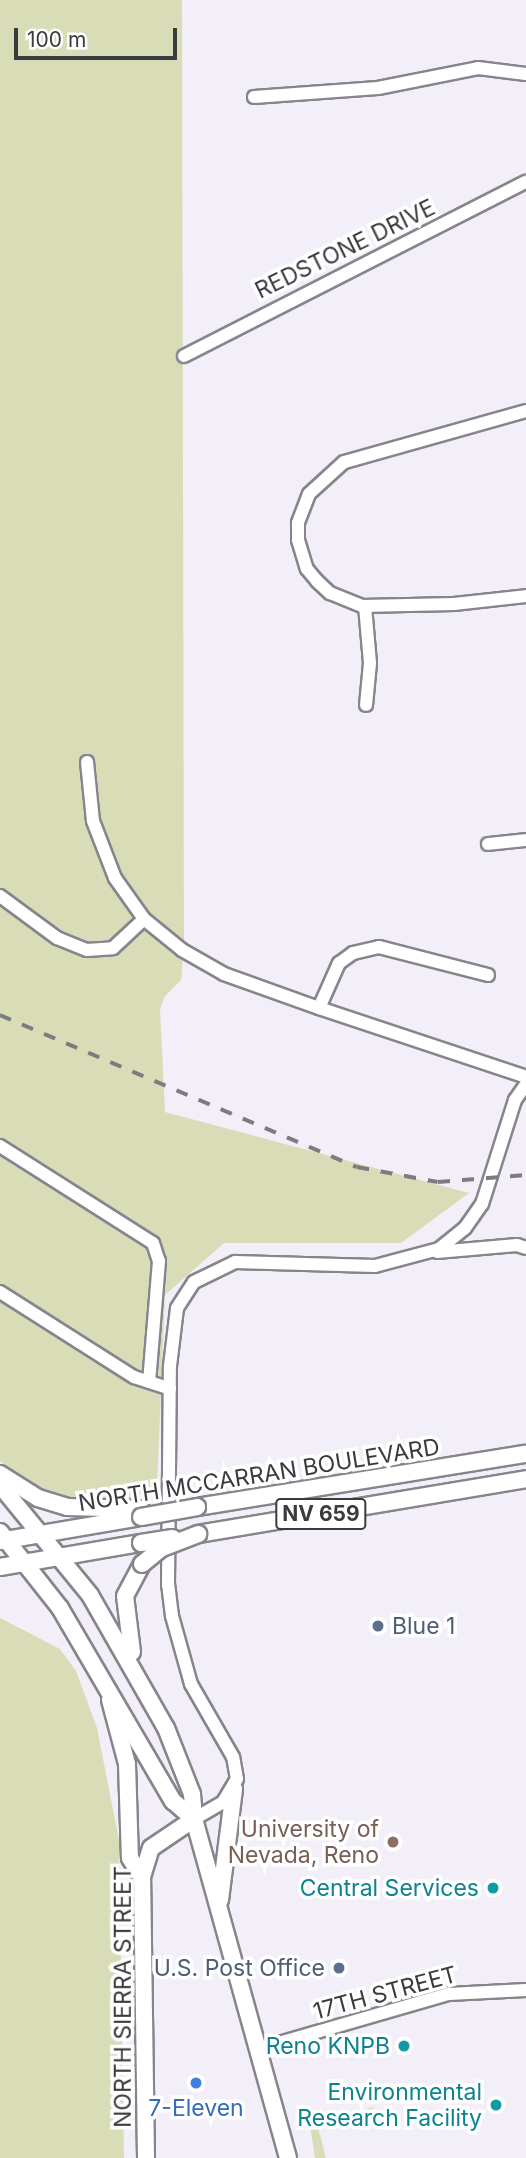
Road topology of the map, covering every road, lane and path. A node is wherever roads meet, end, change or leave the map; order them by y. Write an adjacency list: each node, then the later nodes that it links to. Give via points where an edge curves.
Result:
1 (526, 74): 2 (street, via 478,68 378,88)
2 (254, 97)
3 (526, 182): 4 (street, REDSTONE DRIVE)
4 (184, 356)
5 (526, 411): 7 (street, via 363,454 315,484 298,523 301,555 307,569 330,593)
6 (526, 596): 7 (street, via 454,604)
7 (365, 606): 8 (street, via 370,663)
8 (366, 705)
9 (87, 762): 13 (street, via 93,821 115,878)
10 (526, 840): 11 (street)
11 (488, 844)
12 (0, 896): 13 (street, via 57,938 87,950 113,948)
13 (144, 919): 15 (street, via 182,950 224,974)
14 (488, 975): 15 (street, via 379,947 353,953 338,963)
15 (319, 1008): 16 (street)
16 (526, 1077)
17 (526, 1083): 20 (street, via 515,1100 482,1205 457,1235)
18 (0, 1146): 22 (street, via 153,1243 159,1270)
19 (526, 1248): 20 (street)
20 (430, 1253): 23 (street, via 375,1266 253,1261 207,1272 184,1294 173,1320)
21 (0, 1292): 22 (street)
22 (149, 1382): 23 (street)
23 (170, 1389): 37 (street, via 172,1616 197,1697 233,1757)
24 (526, 1454): 28 (main road, NORTH MCCARRAN BOULEVARD / NV 659, bridge)
25 (0, 1474): 28 (main road, via 38,1498 67,1507)
26 (526, 1479): 30 (main road, NORTH MCCARRAN BOULEVARD / NV 659)
27 (0, 1485): 29 (main road)
28 (141, 1513): 29 (main road, NORTH MCCARRAN BOULEVARD / NV 659)
29 (43, 1534): 31 (main road, NORTH MCCARRAN BOULEVARD / NV 659); 32 (main road)
30 (198, 1534): 32 (main road, NORTH MCCARRAN BOULEVARD / NV 659, bridge); 35 (main road, bridge, via 163,1548 142,1564 129,1584 124,1609)
31 (2, 1537): 33 (main road)
32 (63, 1557): 33 (main road, NORTH MCCARRAN BOULEVARD / NV 659); 35 (main road)
33 (26, 1563): 34 (main road, NORTH MCCARRAN BOULEVARD / NV 659); 36 (main road)
34 (0, 1567)
35 (136, 1668): 38 (main road, via 189,1784)
36 (104, 1678): 38 (main road, via 173,1801); 39 (main road, via 127,1764 130,1858)
37 (234, 1789): 38 (street, via 223,1802); 40 (main road)
38 (194, 1819): 39 (main road, NORTH SIERRA STREET, via 151,1847); 40 (main road)
39 (142, 1877): 43 (main road, NORTH SIERRA STREET)
40 (219, 1906): 42 (main road)
41 (526, 1990): 42 (street, 17TH STREET, via 449,1994)
42 (258, 2049): 44 (main road)
43 (146, 2158)
44 (288, 2158)

